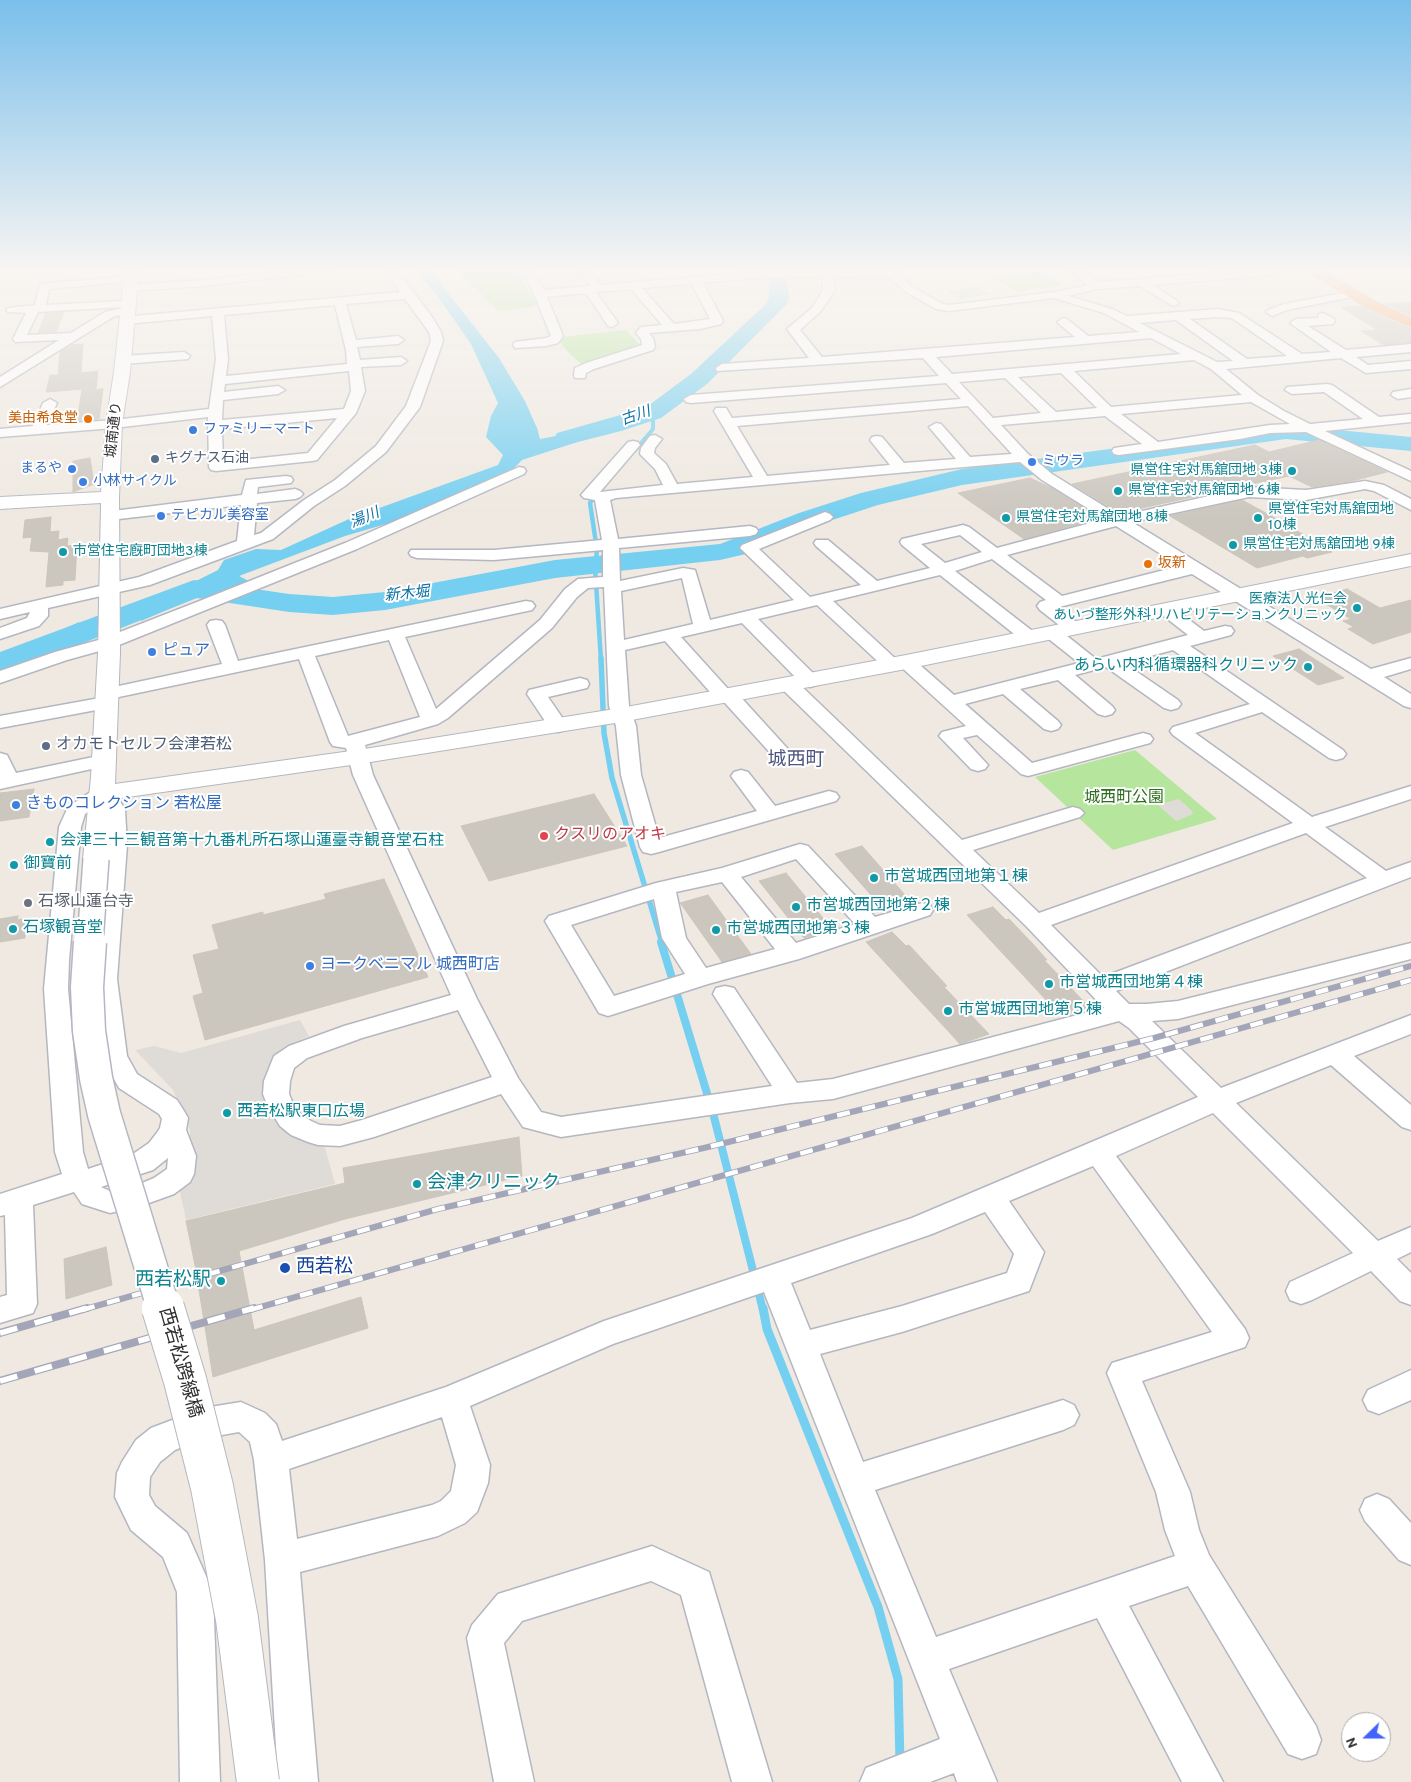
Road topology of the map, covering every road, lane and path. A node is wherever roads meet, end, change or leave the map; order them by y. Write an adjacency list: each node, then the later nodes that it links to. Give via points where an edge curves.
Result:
1 (47, 352): 32 (street)
2 (124, 352): 19 (main road, 城南通り)
3 (222, 352): 31 (street)
4 (351, 352): 23 (street)
5 (433, 352): 77 (street, via 413,407 381,449 267,536)
6 (633, 352): 29 (street, via 590,366 580,371)
7 (807, 352): 21 (street)
8 (947, 352): 14 (street)
9 (1188, 352): 17 (street)
10 (1229, 352): 22 (street)
11 (1291, 352): 18 (street)
12 (1341, 352): 15 (street)
13 (1365, 352): 15 (street)
14 (926, 354): 21 (street); 30 (street)
15 (1344, 354): 18 (street); 25 (street, via 1366,369)
16 (184, 356): 19 (street)
17 (1196, 356): 24 (street); 27 (street)
18 (1301, 359): 22 (street)
19 (123, 360): 51 (main road, 城南通り)
20 (401, 361): 23 (street)
21 (812, 362): 26 (street); 34 (street)
22 (1246, 364): 24 (street)
23 (354, 366): 31 (street); 42 (street, via 358,391)
24 (1215, 366): 38 (street)
25 (1411, 366)
26 (722, 368)
27 (1063, 368): 28 (street); 43 (street)
28 (1008, 374): 30 (street); 45 (street)
29 (580, 375)
30 (949, 378): 34 (street); 40 (street)
31 (219, 381): 36 (street)
32 (0, 383)
33 (296, 388): 36 (street)
34 (826, 388): 37 (street); 44 (street)
35 (1292, 390): 49 (street, via 1326,388)
36 (217, 397): 46 (street)
37 (714, 398): 39 (street); 50 (street)
38 (1253, 398): 43 (street); 53 (street)
39 (691, 399)
40 (971, 402): 44 (street); 48 (street)
41 (50, 403): 54 (street)
42 (350, 412): 46 (street); 46 (street, via 312,457 216,467)
43 (1109, 412): 45 (street); 59 (street)
44 (844, 413): 50 (street)
45 (1052, 416): 48 (street)
46 (216, 418): 51 (street)
47 (1411, 418): 49 (street)
48 (990, 422): 61 (street)
49 (1377, 422): 53 (street)
50 (728, 423): 66 (street)
51 (114, 424): 54 (street); 73 (main road, 城南通り)
52 (936, 427): 62 (street)
53 (1308, 428): 59 (street, via 1270,429); 65 (street)
54 (38, 430): 55 (street)
55 (0, 432)
56 (656, 439): 68 (street, via 647,454 662,467)
57 (877, 440): 63 (street)
58 (633, 445): 69 (street, via 588,495)
59 (1156, 447): 60 (street)
60 (1119, 451)
61 (1023, 457): 62 (street); 75 (street, via 1047,477)
62 (966, 462): 63 (street)
63 (900, 468): 66 (street)
64 (519, 471): 105 (street, via 352,546)
65 (1411, 477)
66 (764, 481): 68 (street)
67 (293, 487): 70 (street)
68 (672, 489): 69 (street)
69 (602, 497): 84 (street)
70 (249, 499): 73 (street); 77 (street)
71 (0, 503): 73 (main road)
72 (1411, 505): 75 (street, via 1379,488 1360,486 1306,495 1249,492)
73 (110, 506): 86 (main road, 城南通り)
74 (824, 517): 88 (street, via 748,548)
75 (1117, 521): 80 (street); 83 (street)
76 (750, 531): 84 (street)
77 (244, 544): 86 (street, via 144,581)
78 (822, 544): 85 (street)
79 (417, 553): 84 (street, via 494,555)
80 (994, 553): 82 (street); 82 (street, via 963,530 908,542); 89 (street)
81 (1411, 560): 87 (main road)
82 (942, 568): 85 (street); 103 (street)
83 (1194, 568): 87 (street); 89 (street)
84 (607, 572): 96 (street, via 689,574); 107 (street); 127 (street, via 571,593 546,624 460,700)
85 (874, 587): 88 (street)
86 (109, 590): 90 (street); 105 (main road, 城南通り)
87 (1238, 594): 92 (main road); 114 (street)
88 (815, 601): 94 (street); 111 (street)
89 (1059, 602): 97 (street, via 1046,606)
90 (39, 605): 93 (street); 100 (street, via 39,616 33,622)
91 (526, 606): 101 (street)
92 (1165, 610): 97 (main road); 104 (street)
93 (0, 614)
94 (747, 618): 96 (street); 116 (street)
95 (216, 625): 112 (street)
96 (703, 628): 102 (street)
97 (1074, 628): 99 (main road)
98 (1225, 631): 104 (street)
99 (1051, 632): 103 (main road); 109 (street)
100 (0, 634)
101 (395, 634): 108 (street); 127 (street)
102 (670, 635): 107 (street); 119 (street)
103 (1029, 637): 111 (main road)
104 (1201, 637): 106 (street)
105 (108, 643): 115 (street); 120 (main road)
106 (1176, 644): 109 (street); 124 (street)
107 (616, 647): 126 (street)
108 (305, 652): 112 (street); 133 (street, via 340,742)
109 (1101, 663): 113 (street); 123 (street)
110 (1411, 663): 114 (street)
111 (899, 664): 116 (main road); 121 (street)
112 (232, 668): 120 (street)
113 (1061, 674): 118 (street); 125 (street)
114 (1369, 676): 122 (street)
115 (0, 677)
116 (799, 683): 119 (main road); 147 (street)
117 (580, 684): 130 (street, via 536,694)
118 (1006, 687): 121 (street); 129 (street)
119 (727, 696): 126 (main road); 134 (street)
120 (107, 698): 128 (street); 137 (main road)
121 (949, 702): 131 (street)
122 (1411, 702)
123 (1171, 704)
124 (1266, 705): 135 (street); 146 (street, via 1180,731)
125 (1105, 710)
126 (621, 716): 130 (main road); 145 (street, via 626,726 631,775 651,847)
127 (431, 720): 133 (street)
128 (0, 722)
129 (1051, 725)
130 (558, 726): 133 (main road)
131 (980, 728): 132 (street, via 1028,770); 138 (street, via 949,736)
132 (1143, 739)
133 (356, 750): 142 (main road); 160 (street, via 363,775)
134 (780, 752)
135 (1336, 754)
136 (0, 759): 140 (street)
137 (103, 761): 140 (street); 142 (main road)
138 (978, 765)
139 (741, 776): 145 (street)
140 (5, 782)
141 (1411, 792): 146 (street)
142 (102, 793): 169 (street, via 75,811 70,827 57,960 56,989 69,1152); 169 (street, via 115,810 116,845 105,979 114,1056 128,1081 168,1107 175,1118 173,1130 182,1156 180,1174 164,1186 138,1196 110,1202 92,1196); 195 (main road, 西若松跨線橋, bridge, via 87,987 96,1078 104,1114 186,1380 212,1487 237,1619)
143 (829, 797): 145 (street)
144 (1073, 812): 147 (street)
145 (770, 813)
146 (1309, 825): 150 (street); 153 (street)
147 (958, 848): 153 (street)
148 (1411, 869): 150 (street)
149 (727, 874): 151 (street); 154 (street, via 800,851); 156 (street)
150 (1383, 879): 158 (street)
151 (651, 892): 157 (street, via 666,907); 157 (street, via 557,921 608,1007)
152 (922, 910): 154 (street)
153 (1036, 922): 158 (street)
154 (870, 926): 156 (street)
155 (1411, 951): 161 (street, via 1178,1010)
156 (791, 953): 157 (street)
157 (681, 984)
158 (1099, 988): 161 (street)
159 (725, 994): 165 (street)
160 (465, 999): 164 (street); 164 (street, via 298,1052 283,1063 277,1082 276,1094 281,1107 301,1128 318,1135 340,1136)
161 (1122, 1012): 165 (street, via 833,1089); 166 (street, via 1138,1022)
162 (1411, 1025): 163 (street)
163 (1336, 1055): 166 (street); 167 (street)
164 (507, 1082): 165 (street, via 532,1120 561,1127)
165 (790, 1093)
166 (1217, 1100): 168 (street); 173 (street)
167 (1411, 1120)
168 (1098, 1152): 170 (street); 188 (street, via 1234,1338 1123,1373 1173,1492 1182,1530)
169 (80, 1181): 171 (street)
170 (990, 1197): 174 (street, via 922,1226); 178 (street, via 1029,1252 1018,1282 902,1319)
171 (10, 1203): 177 (street, via 22,1304)
172 (1411, 1239): 173 (street)
173 (1374, 1257): 175 (street); 176 (street)
174 (759, 1281): 178 (street); 180 (street, via 604,1334)
175 (1300, 1291)
176 (1411, 1292)
177 (0, 1310)
178 (801, 1346): 184 (street)
179 (1411, 1384): 181 (street)
180 (452, 1399): 183 (street); 187 (street, via 473,1465 465,1501 438,1520)
181 (1379, 1400)
182 (1063, 1415): 184 (street)
183 (271, 1460): 187 (street); 194 (street, via 264,1435 254,1423 241,1417 204,1423 163,1439 148,1451 134,1472 132,1497 143,1518 175,1545 195,1592)
184 (854, 1481): 190 (street)
185 (1377, 1510): 186 (street)
186 (1411, 1548)
187 (282, 1560): 196 (street)
188 (1196, 1566): 189 (street); 191 (street)
189 (1105, 1598): 190 (street); 199 (street)
190 (926, 1659): 192 (street)
191 (1302, 1740)
192 (970, 1766): 193 (street)
193 (888, 1779)
194 (200, 1782)
195 (258, 1782)
196 (298, 1782)
197 (514, 1782): 198 (street, via 485,1638 511,1608 652,1563 696,1584)
198 (752, 1782)
199 (1203, 1782)

